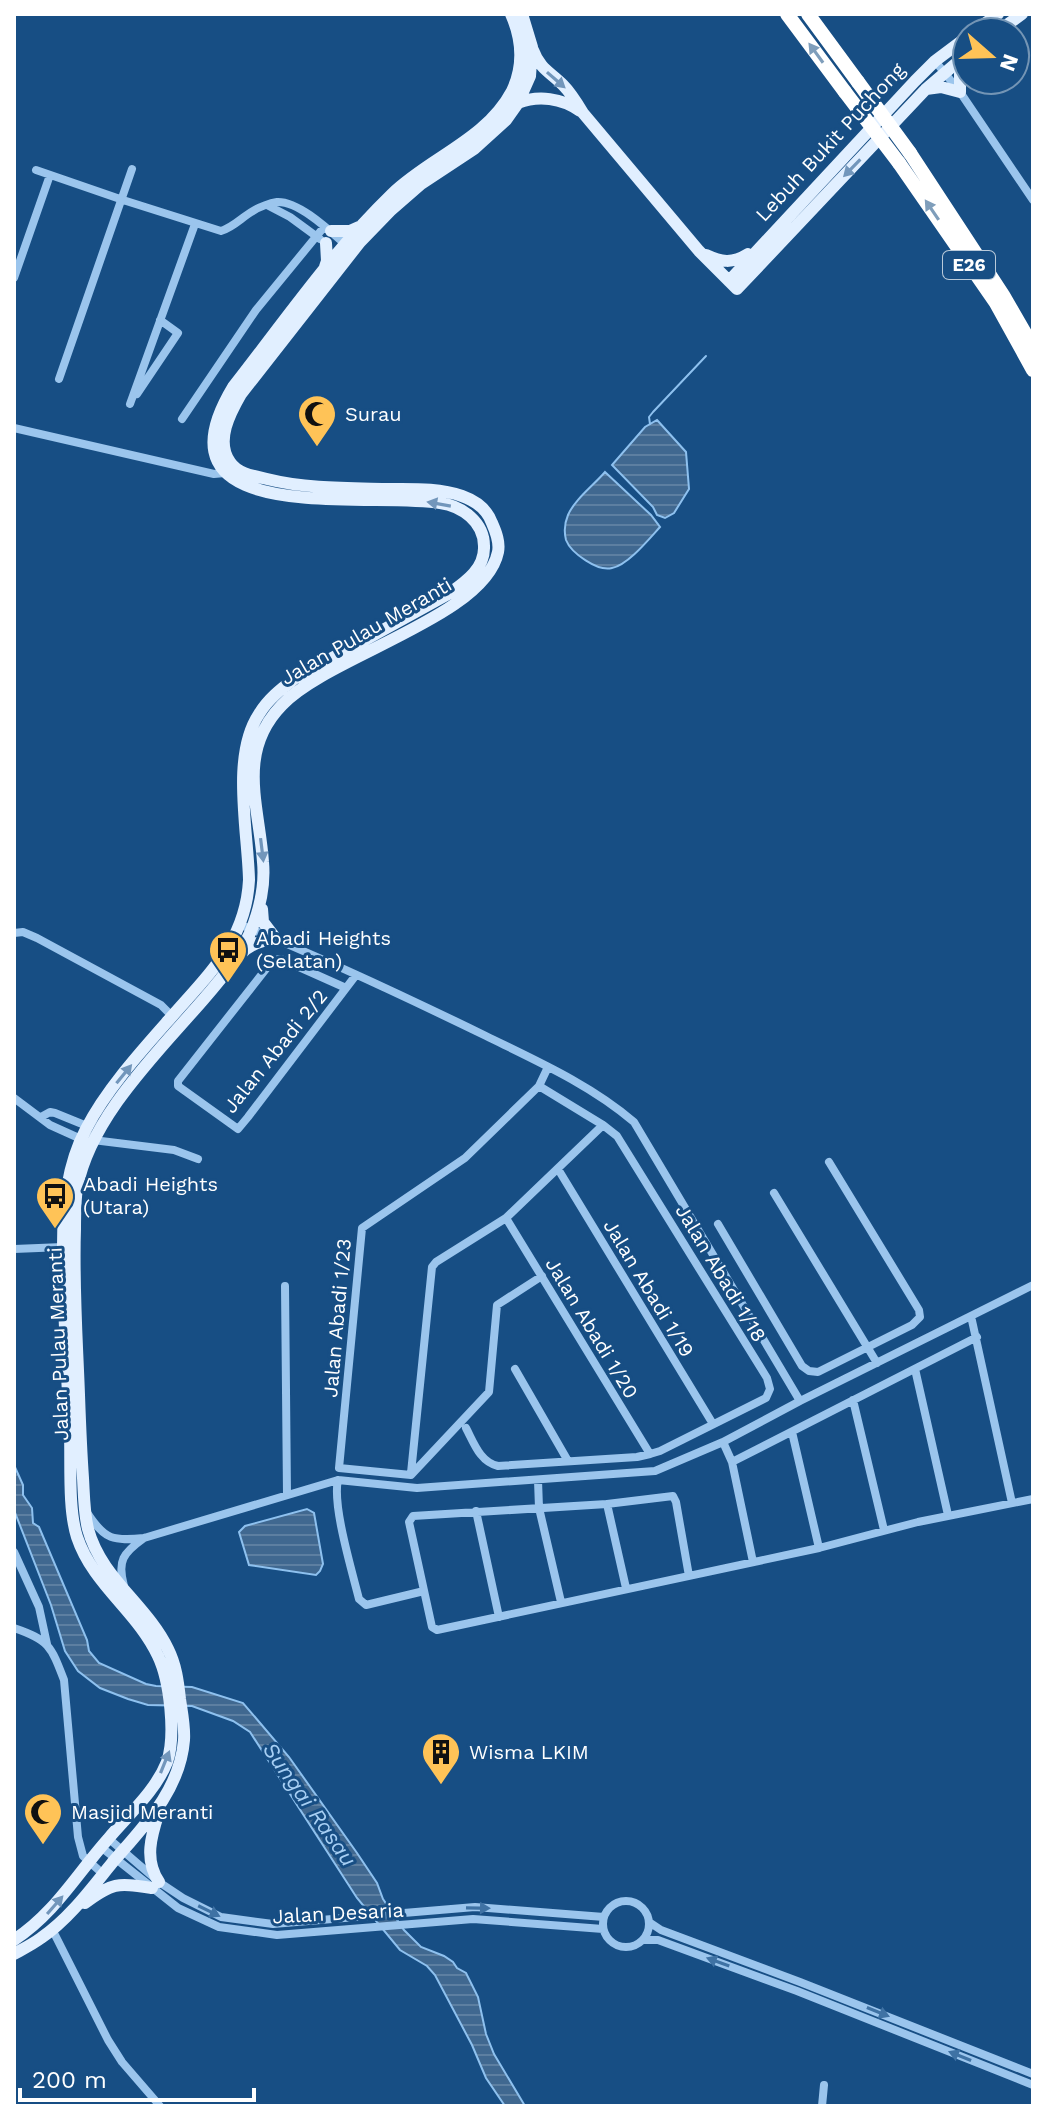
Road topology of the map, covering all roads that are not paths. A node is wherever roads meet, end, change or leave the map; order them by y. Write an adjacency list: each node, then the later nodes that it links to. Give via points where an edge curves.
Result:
1 (511, 14): 23 (main road, Jalan Pulau Meranti, via 521,56 512,91 484,127 413,175)
2 (522, 14): 5 (main road, Jalan Pulau Meranti)
3 (787, 14): 16 (highway, E26, one-way to 3, bridge, via 845,92)
4 (808, 14): 16 (highway, E26, bridge)
5 (532, 47): 14 (main road, Jalan Pulau Meranti, via 530,76); 15 (main road, one-way to 15, via 543,69)
6 (951, 49): 7 (main road, Lebuh Bukit Puchong)
7 (935, 61): 9 (street); 25 (main road, Lebuh Bukit Puchong)
8 (951, 66): 9 (main road, Lebuh Bukit Puchong)
9 (945, 71): 10 (street); 11 (main road, Lebuh Bukit Puchong)
10 (951, 79)
11 (926, 89): 12 (main road); 30 (main road, Lebuh Bukit Puchong, one-way to 30)
12 (951, 90)
13 (963, 96): 21 (street)
14 (518, 103): 15 (main road, via 548,99); 26 (main road, Jalan Pulau Meranti, via 492,134 421,184)
15 (583, 113): 27 (main road)
16 (905, 158): 32 (highway, E26, via 1003,295); 33 (highway, E26, one-way to 16)
17 (132, 169): 20 (street)
18 (36, 170): 19 (street)
19 (50, 175): 20 (street); 29 (street)
20 (123, 200): 22 (street); 34 (street)
21 (1033, 200)
22 (195, 224): 24 (street, via 221,231 267,205); 31 (street)
23 (360, 227): 24 (main road); 26 (main road, Jalan Pulau Meranti)
24 (324, 234): 26 (street); 28 (main road); 35 (street, via 256,310)
25 (761, 246): 27 (main road, via 728,262); 30 (main road, Lebuh Bukit Puchong)
26 (346, 251): 28 (main road, Jalan Pulau Meranti); 38 (main road, Jalan Pulau Meranti, one-way to 38, via 232,410 224,444 231,464 253,476 298,485 458,494 487,512 499,546 486,577 467,596 303,686 268,721 254,762 253,789 263,862)
27 (699, 251): 30 (main road)
28 (325, 270): 37 (main road, Jalan Pulau Meranti, via 221,407 213,439)
29 (14, 278)
30 (733, 285)
31 (160, 320): 31 (street, via 155,334 130,404 178,333)
32 (1033, 347)
33 (1033, 370)
34 (59, 379)
35 (182, 419)
36 (14, 428): 37 (street)
37 (225, 473): 39 (main road, Jalan Pulau Meranti, one-way to 37, via 243,762 258,714 294,679 450,593 475,573 485,548 477,522 440,503 297,497 247,488)
38 (262, 899): 39 (main road, Jalan Pulau Meranti); 41 (main road, via 263,922)
39 (247, 927): 41 (street); 42 (main road, Jalan Pulau Meranti); 45 (main road, Jalan Pulau Meranti)
40 (14, 933): 45 (street, via 54,947)
41 (276, 939): 42 (main road, via 250,946); 43 (street)
42 (236, 959): 52 (main road, Jalan Pulau Meranti)
43 (356, 975): 44 (street, Jalan Abadi 2/2); 46 (street)
44 (346, 988): 44 (street, Jalan Abadi 2/2, via 273,960 177,1084 238,1129)
45 (172, 1016): 51 (main road, Jalan Pulau Meranti, one-way to 45)
46 (548, 1067): 47 (street, Jalan Abadi 1/23); 71 (street, via 634,1122)
47 (539, 1086): 50 (street, Jalan Abadi 1/18); 79 (street, Jalan Abadi 1/23, via 465,1158 362,1228 339,1468)
48 (14, 1098): 49 (street)
49 (41, 1117): 51 (street, via 50,1112); 52 (street)
50 (603, 1125): 55 (street); 72 (street, Jalan Abadi 1/18, via 639,1168 770,1383 766,1398)
51 (87, 1126): 52 (main road, Jalan Pulau Meranti)
52 (87, 1140): 53 (street, via 174,1150); 59 (main road, Jalan Pulau Meranti, via 66,1191); 87 (main road, Jalan Pulau Meranti, via 76,1191 74,1250)
53 (198, 1159)
54 (829, 1162): 66 (street, via 919,1310 912,1325)
55 (558, 1169): 57 (street); 72 (street, Jalan Abadi 1/19)
56 (774, 1193): 66 (street)
57 (506, 1218): 61 (street, Jalan Abadi 1/20); 79 (street, via 432,1267)
58 (718, 1224): 66 (street, via 802,1366 818,1372)
59 (63, 1247): 60 (street); 103 (main road, Jalan Pulau Meranti, via 77,1535 92,1570)
60 (14, 1249)
61 (542, 1276): 76 (street, Jalan Abadi 1/20); 79 (street, via 497,1305 489,1392)
62 (1033, 1285): 64 (street)
63 (285, 1286): 82 (street)
64 (971, 1316): 65 (street); 67 (street)
65 (977, 1337): 69 (street); 84 (street)
66 (867, 1346): 67 (street)
67 (877, 1363): 71 (street)
68 (515, 1369): 77 (street)
69 (915, 1369): 70 (street); 89 (street)
70 (853, 1400): 74 (street); 90 (street)
71 (800, 1401): 75 (street)
72 (713, 1424): 76 (street, Jalan Abadi 1/18)
73 (466, 1428): 77 (street, Jalan Abadi 1/18, via 489,1464)
74 (792, 1432): 78 (street); 92 (street)
75 (723, 1442): 78 (street); 81 (street, via 655,1471)
76 (650, 1454): 77 (street, Jalan Abadi 1/18)
77 (568, 1461)
78 (732, 1462): 94 (street)
79 (411, 1475)
80 (338, 1480): 81 (street, via 417,1488); 82 (street); 97 (street, via 336,1496 359,1599 366,1605)
81 (538, 1480): 86 (street)
82 (287, 1495): 91 (street)
83 (1033, 1499): 84 (street)
84 (1012, 1503): 89 (street)
85 (607, 1504): 86 (street); 95 (street, via 673,1496); 96 (street)
86 (539, 1508): 88 (street); 99 (street)
87 (85, 1510): 91 (street, via 107,1537); 98 (main road, Jalan Pulau Meranti, via 103,1566)
88 (476, 1511): 97 (street, via 413,1516 409,1522); 100 (street)
89 (948, 1515): 90 (street)
90 (884, 1530): 92 (street)
91 (144, 1538): 98 (street, via 121,1562)
92 (819, 1548): 94 (street)
93 (14, 1552): 102 (street, via 39,1607)
94 (753, 1562): 95 (street)
95 (689, 1576): 96 (street)
96 (626, 1588): 99 (street)
97 (424, 1591): 100 (street, via 437,1630)
98 (128, 1596): 103 (main road, Jalan Pulau Meranti, via 164,1641)
99 (561, 1602): 100 (street)
100 (499, 1617)
101 (14, 1628): 102 (street)
102 (47, 1644): 108 (street, via 64,1680 78,1837)
103 (170, 1669): 104 (main road, Jalan Pulau Meranti)
104 (178, 1724): 105 (main road, Jalan Pulau Meranti, via 184,1743); 106 (main road, Jalan Pulau Meranti, one-way to 104, via 150,1791 166,1764)
105 (162, 1805): 107 (main road, Jalan Pulau Meranti); 110 (main road, via 150,1847)
106 (105, 1842): 107 (street, Jalan Desaria); 108 (main road, Jalan Pulau Meranti)
107 (119, 1855): 109 (main road, Jalan Pulau Meranti); 110 (street, Jalan Desaria)
108 (88, 1862): 109 (street); 115 (main road, Jalan Pulau Meranti, one-way to 108, via 53,1908)
109 (103, 1874): 113 (main road, Jalan Pulau Meranti)
110 (156, 1885): 111 (street, Jalan Desaria, one-way to 111, via 221,1917 273,1924 475,1907); 113 (main road, via 111,1885); 114 (street, Jalan Desaria, via 178,1908 219,1927 277,1935 473,1919)
111 (604, 1917): 112 (street, Jalan Desaria, via 615,1903 627,1900 645,1910); 114 (street)
112 (649, 1922): 116 (street); 118 (street, Jalan Desaria, one-way to 118)
113 (57, 1925): 117 (main road, Jalan Pulau Meranti); 121 (street, via 108,2040)
114 (603, 1929): 116 (street, Jalan Desaria, via 618,1946)
115 (14, 1940)
116 (643, 1940): 120 (street, Jalan Desaria, one-way to 116, via 797,1991 658,1940)
117 (14, 1954)
118 (1033, 2074)
119 (824, 2085): 122 (street)
120 (1033, 2085)
121 (160, 2106)
122 (822, 2106)

